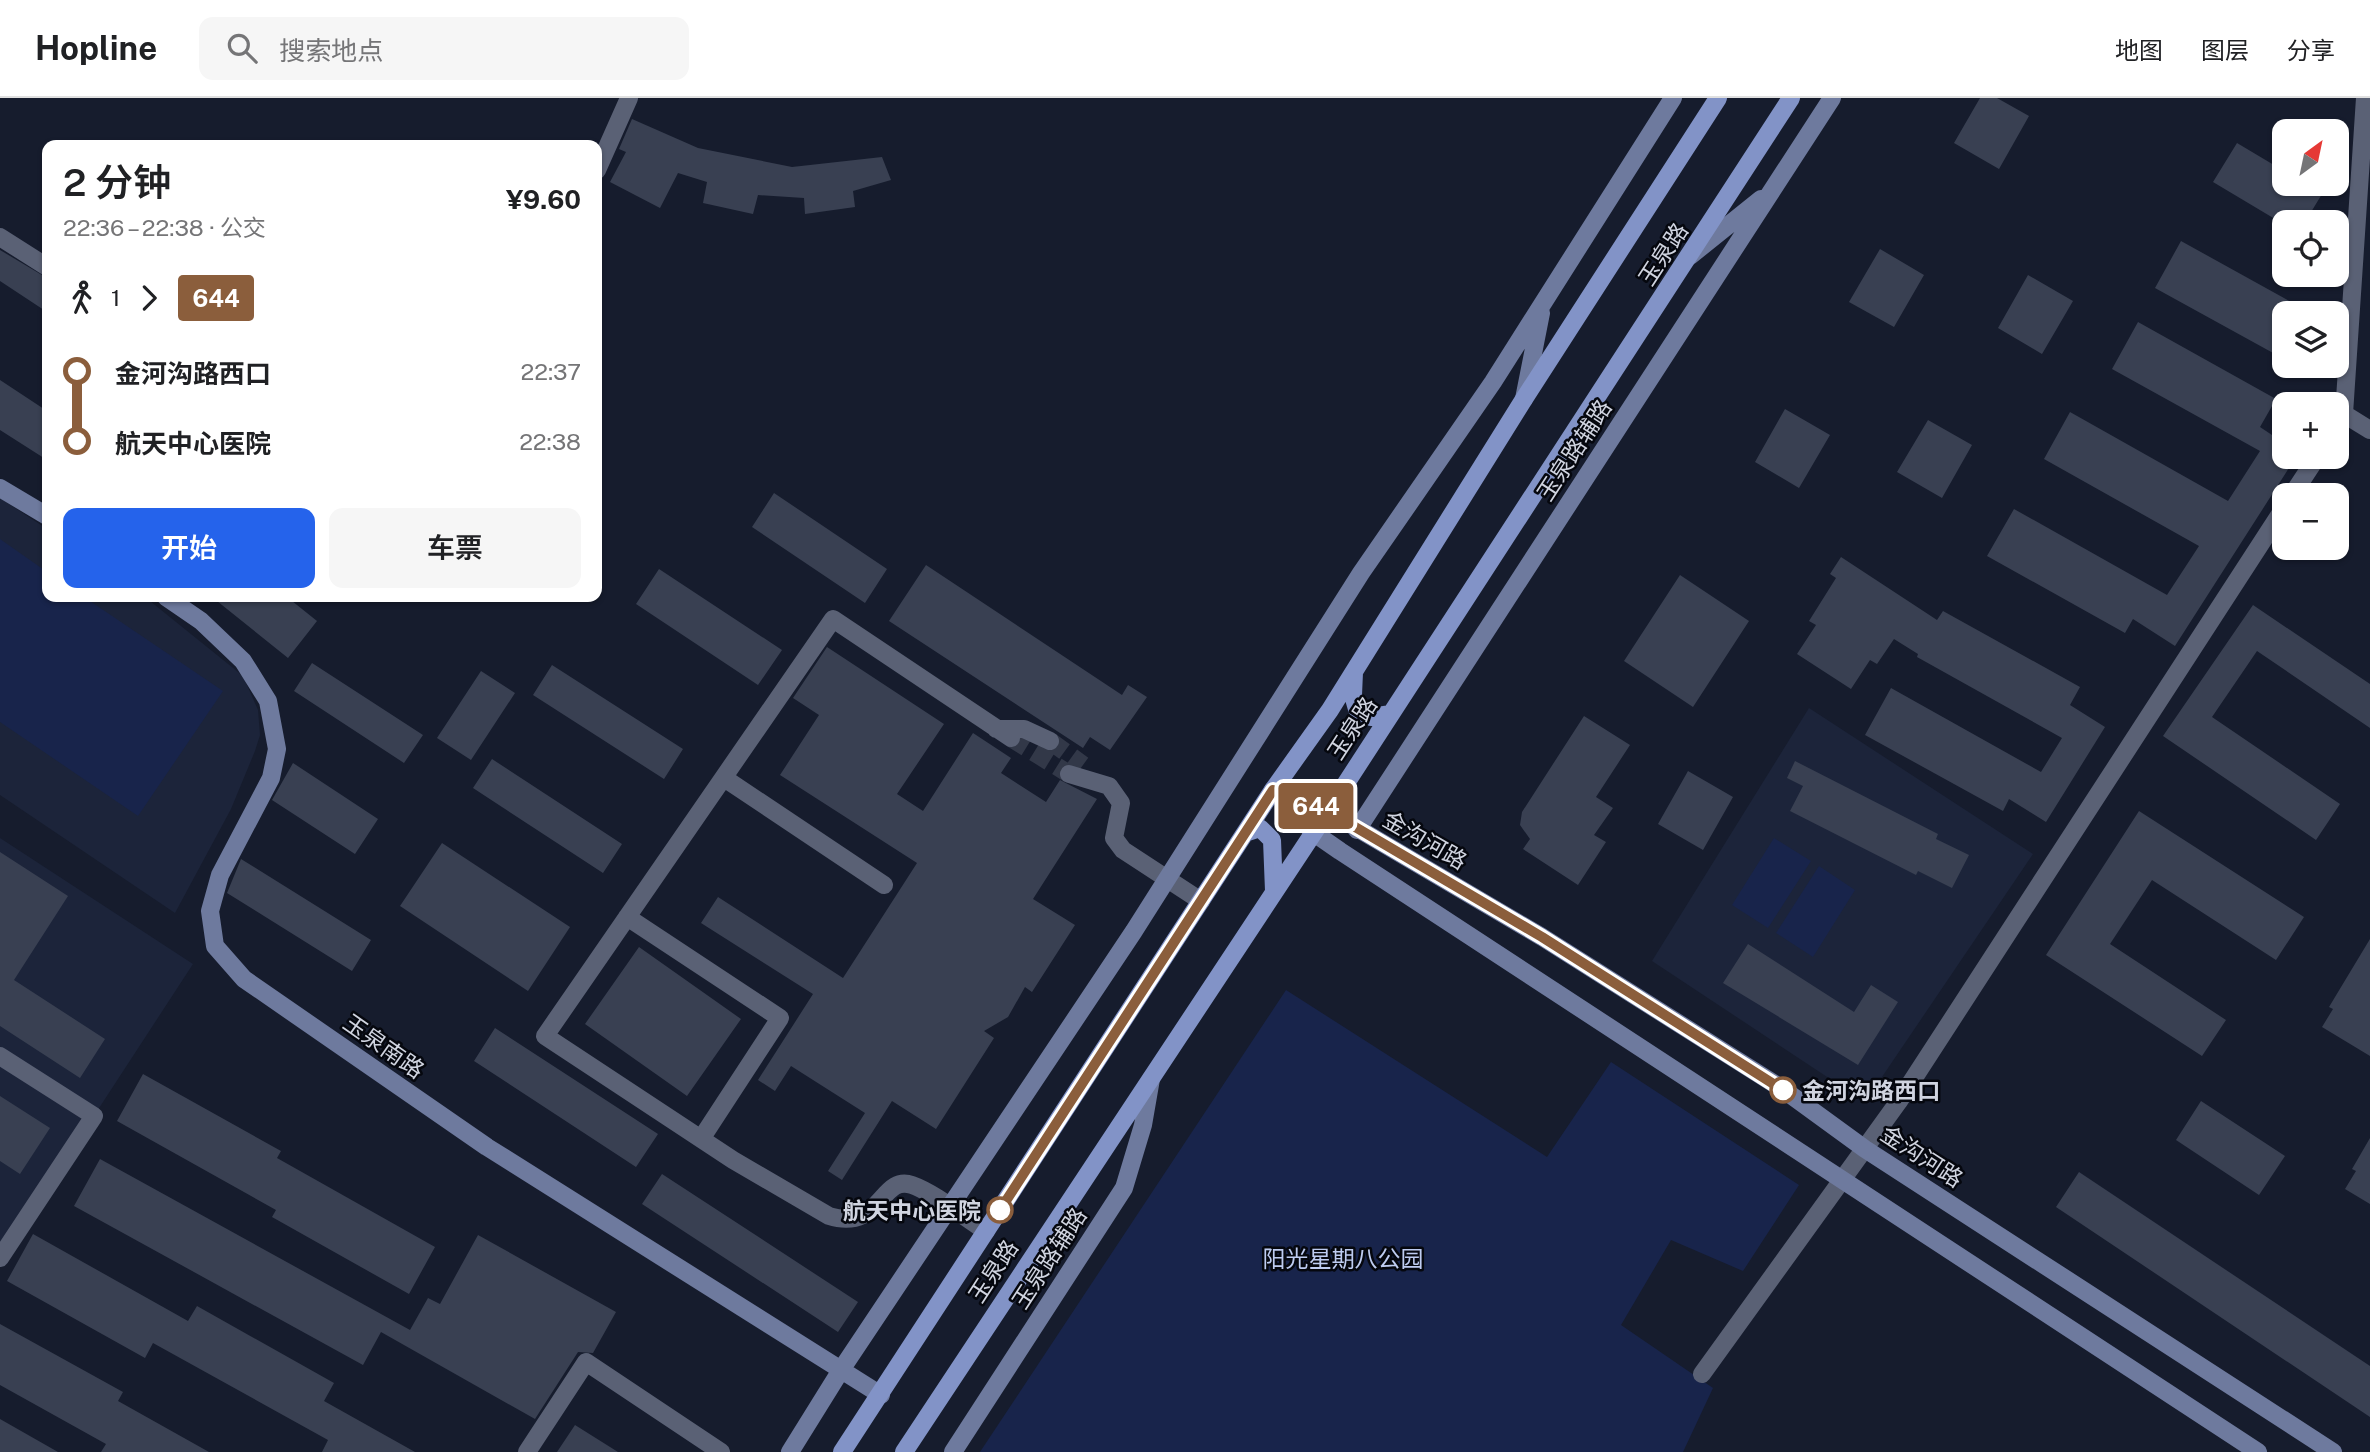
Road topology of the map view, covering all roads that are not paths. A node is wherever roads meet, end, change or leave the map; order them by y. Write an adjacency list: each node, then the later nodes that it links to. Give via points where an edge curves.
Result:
1 (629, 98): 7 (street)
2 (1673, 98): 12 (street)
3 (1718, 98): 14 (main road, 玉泉路)
4 (1791, 98): 10 (main road, 玉泉路)
5 (1832, 98): 8 (street, 玉泉路辅路)
6 (2365, 98): 13 (street)
7 (602, 159)
8 (1774, 188): 10 (street); 30 (street, 玉泉路辅路)
9 (0, 237): 11 (street)
10 (1690, 257): 22 (main road, 玉泉路)
11 (42, 264)
12 (1543, 302): 14 (street); 33 (street, via 1361,573)
13 (2342, 392)
14 (1524, 399): 21 (main road, 玉泉路)
15 (2349, 424): 16 (street)
16 (2370, 430)
17 (0, 488): 18 (street)
18 (42, 513)
19 (2272, 526): 41 (street)
20 (173, 602): 46 (street, 玉泉南路, via 243,661 268,701 277,749 271,778 220,875 210,911 215,946 244,979 487,1147)
21 (1354, 669): 22 (main road, via 1357,709 1370,718); 28 (main road, 玉泉路)
22 (1391, 714): 29 (main road, 玉泉路)
23 (996, 729): 24 (street); 25 (street, via 1024,729); 27 (street, via 833,619)
24 (1011, 738)
25 (1049, 741)
26 (1076, 769): 33 (street, via 1109,786 1121,803 1114,838 1123,850)
27 (723, 778): 34 (street); 37 (street)
28 (1273, 790): 29 (street, 金沟河路); 31 (main road, 玉泉路); 32 (street)
29 (1328, 811): 30 (street, 金沟河路); 32 (main road, 玉泉路)
30 (1357, 830): 41 (street, 金沟河路, via 1565,952 1784,1090)
31 (1245, 833): 35 (main road, via 1260,828 1272,840); 36 (main road, 玉泉路)
32 (1314, 833): 35 (main road, 玉泉路); 42 (street)
33 (1167, 879): 36 (street); 43 (street)
34 (884, 885)
35 (1274, 891): 39 (main road, 玉泉路)
36 (1201, 901): 44 (main road, 玉泉路)
37 (627, 916): 40 (street, via 780,1018); 40 (street, via 545,1036)
38 (0, 1056): 45 (street, via 94,1116)
39 (1151, 1075): 53 (main road, 玉泉路); 54 (street, 玉泉路辅路, via 1143,1125 1124,1188)
40 (701, 1139): 43 (street, via 843,1221 863,1218 891,1188 903,1184)
41 (1865, 1149): 42 (street); 56 (street, 金沟河路)
42 (1842, 1182): 47 (street); 55 (street)
43 (950, 1208): 44 (street); 46 (street)
44 (986, 1231): 48 (main road, 玉泉路)
45 (0, 1258)
46 (841, 1370): 48 (street, 玉泉南路); 51 (street)
47 (1702, 1374)
48 (881, 1395): 52 (main road, 玉泉路)
49 (527, 1452): 50 (street, via 586,1362)
50 (721, 1452)
51 (790, 1452)
52 (842, 1452)
53 (904, 1452)
54 (953, 1452)
55 (2259, 1452)
56 (2333, 1452)

